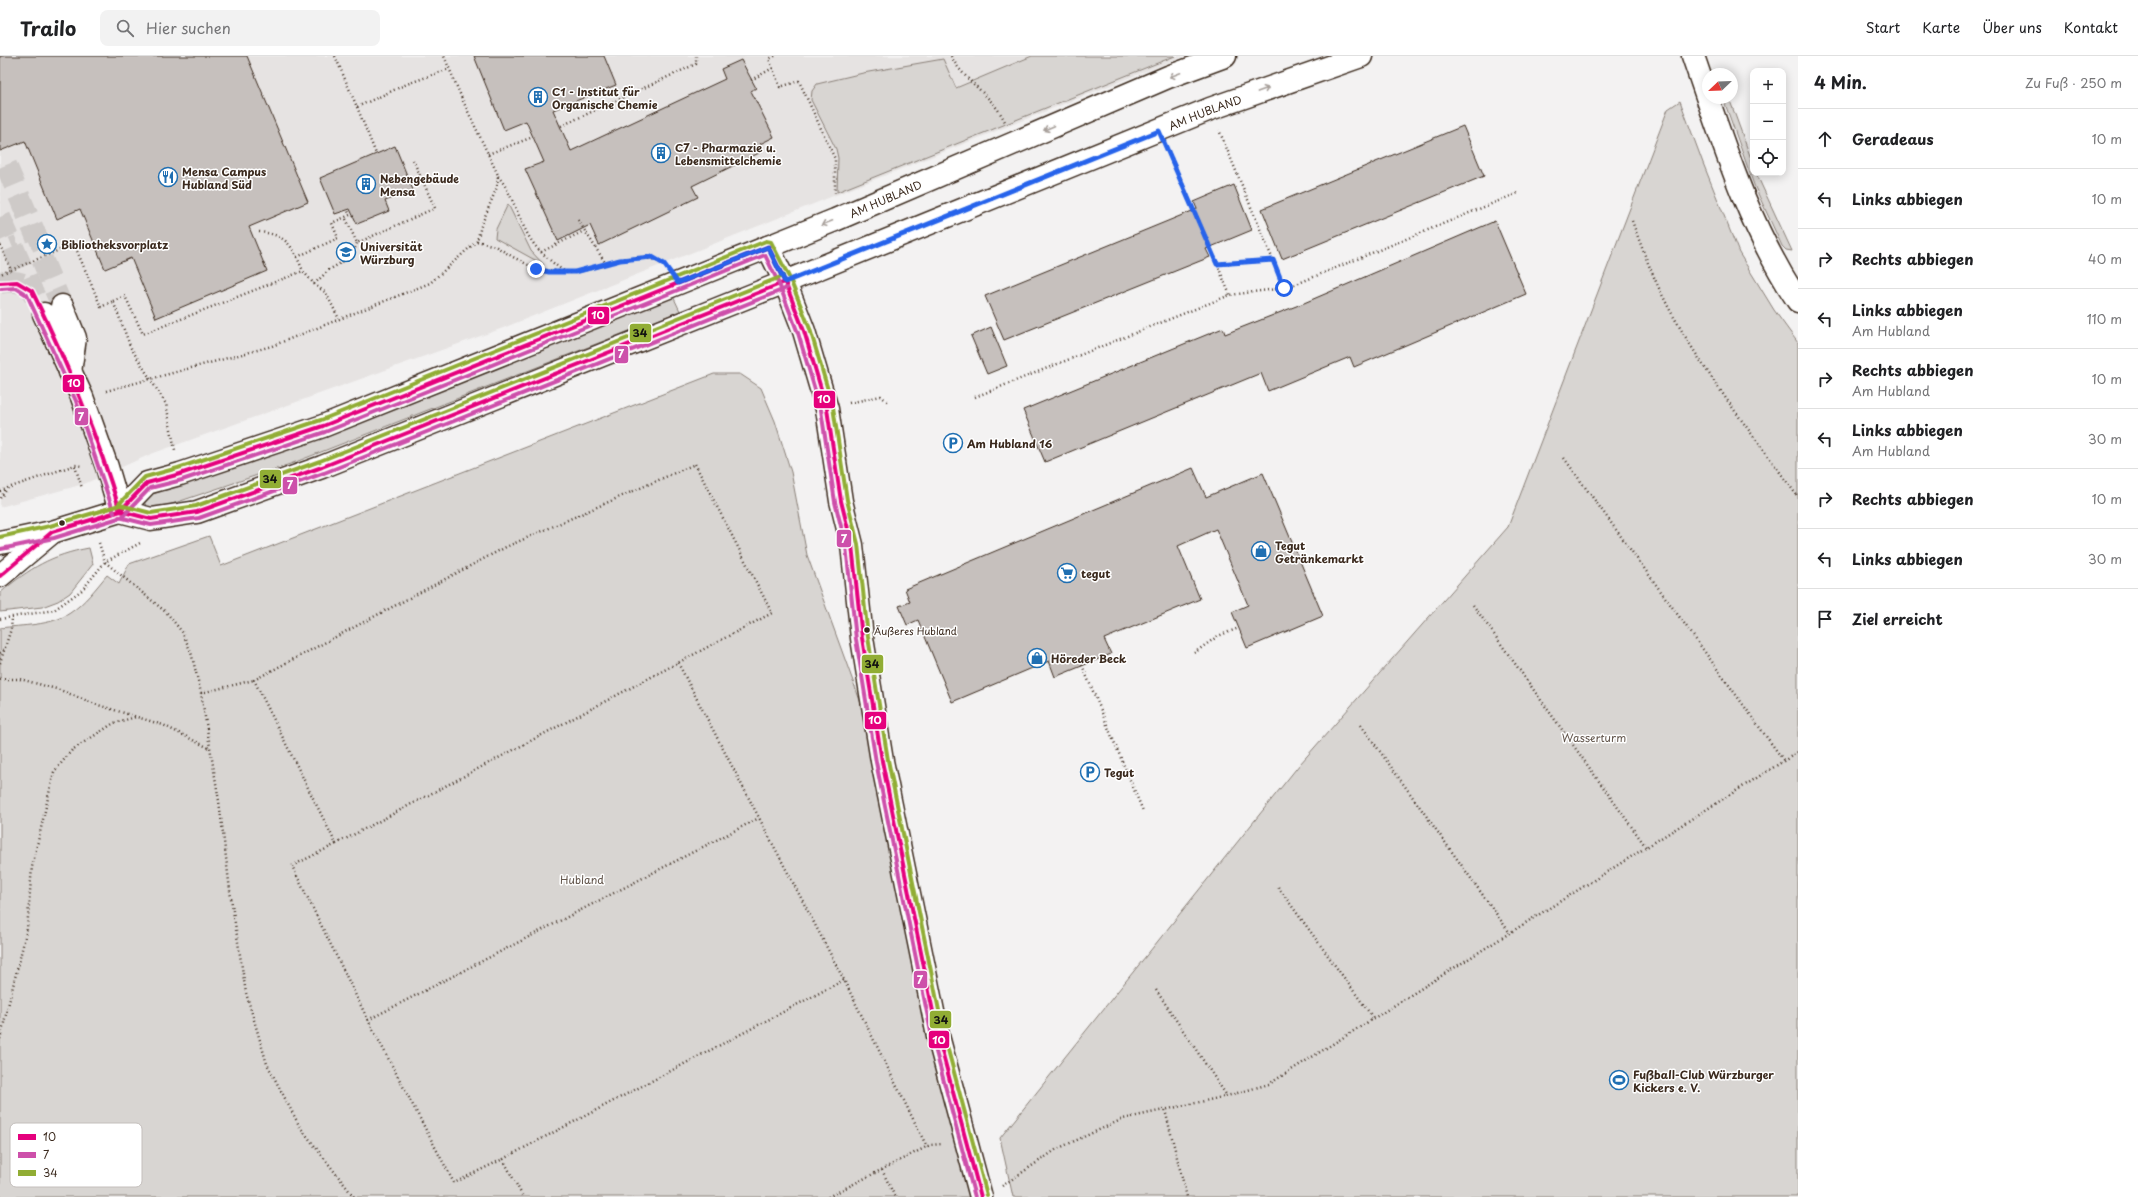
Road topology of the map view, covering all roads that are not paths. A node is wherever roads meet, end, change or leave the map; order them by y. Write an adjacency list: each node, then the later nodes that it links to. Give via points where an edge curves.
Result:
1 (1225, 56): 5 (street, AM HUBLAND, one-way to 5, via 1168,77)
2 (1361, 56): 4 (street, AM HUBLAND)
3 (1693, 56): 7 (street, via 1733,171 1763,242)
4 (1315, 63): 6 (street, AM HUBLAND, one-way to 4, via 1159,131)
5 (768, 247): 6 (street); 9 (street, AM HUBLAND, via 323,426 147,483)
6 (785, 282): 9 (street, AM HUBLAND, via 322,467 197,512 151,519); 13 (street, via 804,331 827,409 841,501 852,545 862,638 882,761 938,1036 967,1143)
7 (1798, 301)
8 (53, 310): 9 (street, via 70,372 82,397)
9 (120, 511): 10 (street, AM HUBLAND)
10 (52, 532): 11 (street, AM HUBLAND); 12 (street)
11 (0, 543)
12 (0, 576)
13 (989, 1193)

